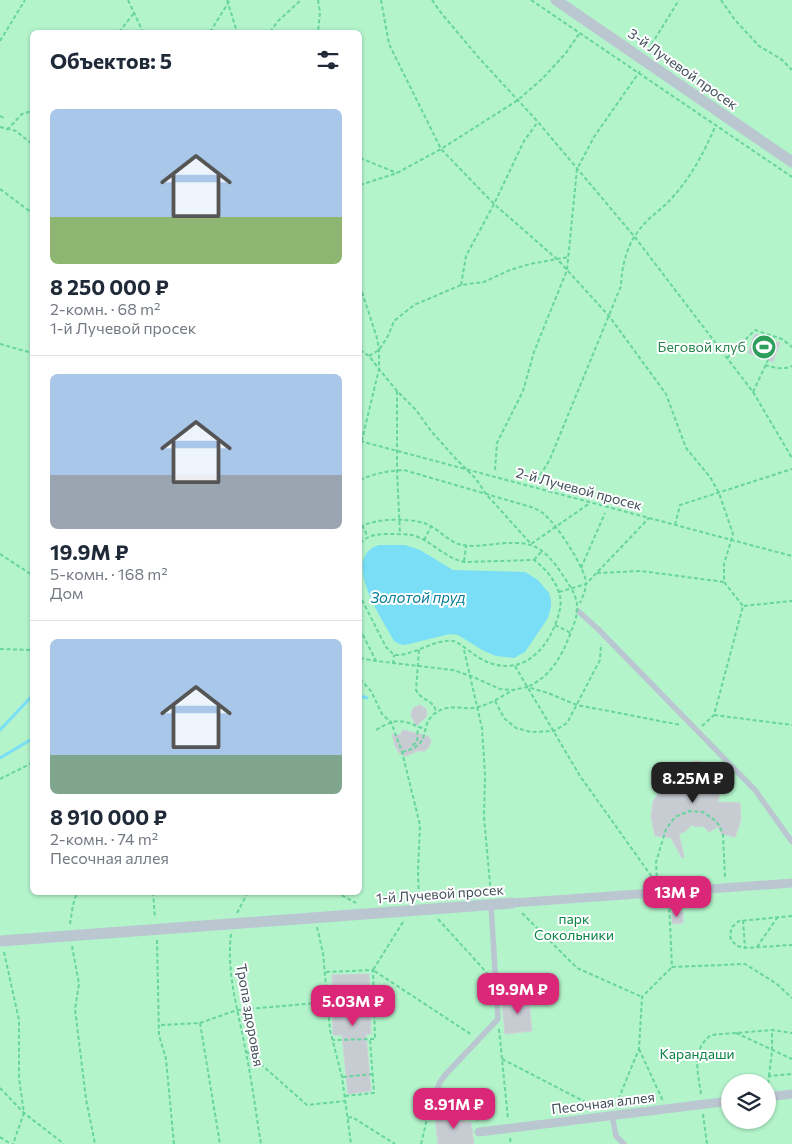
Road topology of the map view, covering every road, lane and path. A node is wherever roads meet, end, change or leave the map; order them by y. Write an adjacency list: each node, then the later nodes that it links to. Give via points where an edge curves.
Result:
1 (25, 0): 20 (path)
2 (128, 0): 12 (path)
3 (228, 0): 15 (path); 16 (path)
4 (300, 0): 17 (path)
5 (318, 0): 18 (path)
6 (380, 0): 33 (path, via 389,44)
7 (432, 0): 24 (path)
8 (531, 0): 19 (path)
9 (556, 0): 35 (street, 3-й Лучевой просек)
10 (679, 0): 21 (path)
11 (722, 0): 22 (path, via 759,46)
12 (134, 13): 13 (path); 14 (path)
13 (121, 30)
14 (142, 30)
15 (211, 30)
16 (236, 30)
17 (271, 30)
18 (318, 30)
19 (578, 34): 23 (path); 24 (path, via 566,53)
20 (0, 40)
21 (649, 48)
22 (792, 70)
23 (638, 74): 29 (path); 36 (path, via 594,136)
24 (518, 100): 28 (path); 33 (path)
25 (30, 112): 31 (path, via 22,114)
26 (0, 116): 27 (path)
27 (4, 118)
28 (538, 122): 36 (path); 41 (path, via 524,140)
29 (716, 125): 38 (path); 43 (path, via 693,170 670,200)
30 (0, 127): 31 (path)
31 (7, 130): 32 (path, via 16,131)
32 (30, 142)
33 (441, 149): 37 (path); 41 (path)
34 (362, 159): 37 (path)
35 (792, 162)
36 (577, 169): 43 (path); 44 (path)
37 (397, 173): 39 (path)
38 (792, 177)
39 (362, 184)
40 (0, 190): 42 (path)
41 (494, 204): 45 (path); 47 (path, via 466,256)
42 (30, 212)
43 (634, 236): 49 (path, via 626,252 621,286); 56 (path)
44 (568, 257): 45 (path); 46 (path)
45 (558, 260): 46 (path); 47 (path, via 530,264 484,282)
46 (567, 270): 49 (path); 70 (path, via 534,352 523,392 497,443)
47 (461, 284): 52 (path, via 414,304 394,321)
48 (362, 292): 52 (path)
49 (609, 316): 72 (path, via 550,458); 73 (path, via 666,394 686,448)
50 (0, 344): 54 (path)
51 (792, 347): 56 (path, via 782,339 755,330)
52 (379, 350): 55 (path); 60 (path)
53 (362, 351): 55 (path)
54 (30, 352)
55 (369, 356): 60 (path)
56 (727, 358): 62 (path)
57 (768, 360): 58 (path)
58 (765, 365): 59 (path, via 786,369); 62 (path)
59 (792, 366)
60 (379, 369): 61 (path); 63 (path)
61 (397, 390): 65 (path); 69 (path, via 430,431)
62 (753, 392): 66 (path)
63 (362, 437)
64 (362, 441): 65 (path, 2-й Лучевой просек)
65 (397, 450): 68 (path); 69 (path, 2-й Лучевой просек)
66 (792, 458)
67 (792, 469): 73 (path)
68 (396, 470): 71 (path); 74 (path); 78 (path)
69 (468, 470): 74 (path); 75 (path, 2-й Лучевой просек)
70 (495, 470)
71 (362, 479)
72 (537, 481)
73 (719, 493): 79 (path, via 680,506); 87 (path, via 733,534)
74 (486, 494): 81 (path, via 531,507); 89 (path)
75 (591, 503): 77 (path, 2-й Лучевой просек); 81 (path)
76 (605, 513): 96 (path)
77 (649, 518): 79 (path, 2-й Лучевой просек); 97 (path)
78 (400, 520): 80 (path, bridge); 82 (path, bridge); 84 (path)
79 (675, 525): 87 (path, 2-й Лучевой просек)
80 (362, 526)
81 (555, 526): 89 (path); 96 (path)
82 (431, 527): 86 (path); 90 (path, bridge)
83 (362, 528): 85 (path)
84 (400, 534): 85 (path); 86 (path)
85 (368, 537): 88 (path)
86 (424, 540): 95 (path, via 453,559)
87 (731, 540): 93 (path, 2-й Лучевой просек); 99 (path, via 724,564)
88 (362, 542)
89 (531, 544): 90 (path, bridge); 91 (path, bridge)
90 (466, 546): 95 (path)
91 (542, 551): 94 (path); 101 (path, bridge, via 554,561)
92 (0, 554): 98 (path)
93 (792, 556)
94 (534, 560): 95 (path); 102 (path, via 543,566)
95 (464, 562)
96 (581, 568): 100 (path)
97 (597, 573): 99 (path, via 641,571); 100 (path)
98 (30, 574)
99 (724, 582): 105 (path)
100 (586, 584): 101 (path); 106 (path)
101 (571, 588): 102 (path); 106 (path, bridge)
102 (559, 592): 107 (path, via 561,604)
103 (362, 600): 115 (path, via 386,647)
104 (792, 600): 105 (path)
105 (742, 606): 129 (path)
106 (578, 611): 108 (lane); 110 (path, bridge)
107 (555, 625): 110 (path); 119 (path, via 537,652 528,661)
108 (598, 629): 126 (path, via 600,660); 136 (lane)
109 (362, 633): 117 (path)
110 (571, 633): 123 (path, bridge, via 564,651 544,678)
111 (464, 648): 114 (path, via 451,641); 119 (path, via 485,662); 121 (path)
112 (0, 649): 113 (path)
113 (30, 650)
114 (419, 650): 115 (path, via 403,656); 120 (path)
115 (394, 655): 118 (path)
116 (362, 658): 117 (path)
117 (376, 661): 118 (path)
118 (393, 664): 120 (path)
119 (515, 666): 123 (path)
120 (417, 667): 121 (path, via 453,670); 128 (path, via 416,690 419,696 433,704)
121 (471, 676): 124 (path, via 500,689); 127 (path)
122 (362, 681): 130 (path, via 382,714)
123 (527, 687): 124 (path); 126 (path); 135 (path)
124 (513, 690): 125 (path)
125 (495, 701): 127 (path); 135 (path, via 504,718 516,728 531,732)
126 (577, 705): 135 (path, via 567,723); 136 (path, via 679,724)
127 (478, 707): 128 (path, via 446,707); 150 (path, via 486,774 484,817)
128 (436, 712): 133 (path)
129 (714, 715): 131 (path); 136 (path)
130 (391, 722): 132 (path, via 404,721); 134 (path); 138 (path)
131 (792, 726)
132 (420, 727): 133 (path); 137 (path, via 418,740)
133 (425, 729): 138 (path, via 417,748)
134 (376, 730)
135 (554, 731): 143 (path, via 580,776 657,885 656,862 666,829 675,817 696,811 710,816 720,827)
136 (698, 731): 141 (lane, via 755,790)
137 (412, 745)
138 (402, 752): 152 (path, via 420,826)
139 (30, 764): 140 (path)
140 (0, 779)
141 (792, 842)
142 (792, 883): 143 (street, 1-й Лучевой просек)
143 (725, 888): 149 (street, 1-й Лучевой просек)
144 (76, 895): 160 (path)
145 (153, 895): 159 (path)
146 (246, 895): 158 (path, Тропа здоровья)
147 (341, 895): 151 (path)
148 (669, 902): 165 (path)
149 (512, 904): 150 (street, 1-й Лучевой просек)
150 (491, 905): 152 (street, 1-й Лучевой просек); 168 (lane)
151 (361, 906)
152 (420, 910): 155 (street, 1-й Лучевой просек); 166 (path); 168 (path)
153 (522, 913): 169 (path, via 577,968)
154 (792, 916): 156 (path)
155 (316, 918): 158 (street, 1-й Лучевой просек); 167 (path)
156 (777, 918): 157 (path); 163 (path)
157 (743, 920): 164 (path); 164 (path, via 732,927 730,935 734,943)
158 (232, 924): 159 (street, 1-й Лучевой просек); 172 (path, Тропа здоровья, via 229,951)
159 (156, 929): 160 (street, 1-й Лучевой просек); 175 (path)
160 (71, 936): 162 (street, 1-й Лучевой просек); 211 (path, via 79,984 75,1009 77,1027)
161 (792, 945): 163 (path)
162 (2, 946): 203 (path, via 19,1020 19,1078)
163 (757, 947): 164 (path)
164 (745, 948)
165 (672, 967): 169 (path); 170 (path, via 745,964)
166 (373, 970): 167 (path); 179 (path, via 374,1039); 181 (path)
167 (325, 972): 171 (path)
168 (496, 982): 173 (lane)
169 (642, 997): 182 (path)
170 (792, 998)
171 (327, 1002): 172 (path); 180 (path)
172 (237, 1010): 174 (path); 183 (path, Тропа здоровья)
173 (498, 1019): 181 (lane); 185 (path)
174 (200, 1023): 175 (path); 213 (path)
175 (160, 1025): 212 (path, via 158,1035 166,1059)
176 (772, 1030): 177 (path); 178 (path); 184 (path)
177 (734, 1032): 184 (path); 193 (path, via 711,1035 699,1049)
178 (792, 1033)
179 (370, 1039): 180 (path); 187 (path)
180 (333, 1040): 191 (path)
181 (478, 1040): 200 (lane, via 440,1082)
182 (639, 1049): 201 (path); 204 (path)
183 (246, 1051): 197 (path, via 307,1105); 214 (path, Тропа здоровья)
184 (772, 1051): 186 (path); 188 (path)
185 (502, 1059): 204 (path); 206 (path)
186 (792, 1060)
187 (373, 1074): 191 (path); 195 (path, via 374,1093)
188 (769, 1074)
189 (792, 1074): 190 (path)
190 (776, 1075)
191 (342, 1077): 195 (path)
192 (0, 1088): 203 (path)
193 (701, 1093)
194 (792, 1094): 196 (street)
195 (345, 1096): 197 (path)
196 (776, 1096)
197 (346, 1101): 205 (path)
198 (721, 1102): 201 (street, Песочная аллея)
199 (476, 1103): 200 (path)
200 (430, 1108): 217 (path)
201 (667, 1109): 204 (street, Песочная аллея)
202 (703, 1110): 219 (path)
203 (24, 1113): 209 (path); 210 (path)
204 (612, 1115): 206 (street, Песочная аллея); 218 (lane, via 616,1136)
205 (348, 1118): 215 (path); 216 (path, via 352,1117)
206 (509, 1128): 207 (street, Песочная аллея)
207 (479, 1132)
208 (0, 1137): 209 (path)
209 (12, 1144)
210 (64, 1144)
211 (95, 1144)
212 (174, 1144)
213 (220, 1144)
214 (261, 1144)
215 (351, 1144)
216 (395, 1144)
217 (421, 1144)
218 (624, 1144)
219 (706, 1144)

